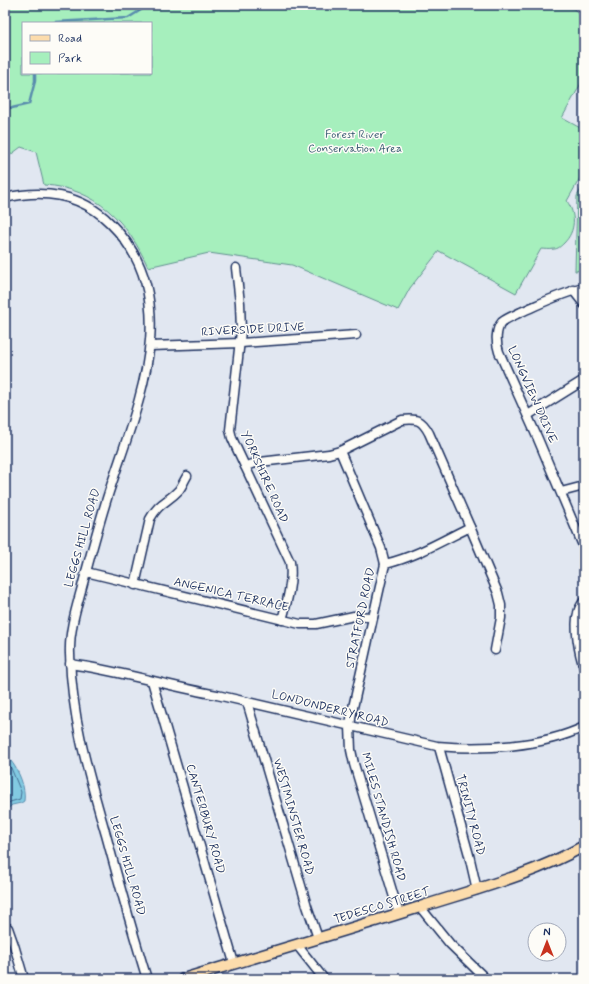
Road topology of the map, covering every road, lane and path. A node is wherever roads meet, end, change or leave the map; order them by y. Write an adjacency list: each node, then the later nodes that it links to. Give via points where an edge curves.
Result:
1 (5, 198): 8 (street, LEGGS HILL ROAD, via 30,193 65,197 86,206 116,229 131,249 143,276 150,305)
2 (236, 268): 7 (street, YORKSHIRE ROAD)
3 (584, 288): 4 (street, LONGVIEW DRIVE)
4 (573, 290): 5 (street); 10 (street, LONGVIEW DRIVE, via 511,317 499,327 497,346)
5 (584, 304)
6 (356, 335): 7 (street, RIVERSIDE DRIVE)
7 (241, 343): 8 (street, RIVERSIDE DRIVE); 12 (street, YORKSHIRE ROAD, via 230,430)
8 (150, 346): 19 (street, LEGGS HILL ROAD, via 136,408)
9 (584, 380): 10 (street)
10 (528, 415): 15 (street, LONGVIEW DRIVE)
11 (340, 451): 12 (street); 16 (street, via 402,420 421,422 429,433); 18 (street, STRATFORD ROAD, via 381,548)
12 (245, 466): 23 (street, YORKSHIRE ROAD, via 292,569)
13 (186, 476): 20 (street, via 179,489 161,504 150,520)
14 (584, 486): 15 (street)
15 (561, 492): 17 (street, LONGVIEW DRIVE)
16 (470, 527): 18 (street, via 427,549); 24 (street, via 501,605)
17 (584, 548)
18 (385, 564): 22 (street, STRATFORD ROAD)
19 (86, 572): 20 (street, ANGENICA TERRACE); 25 (street, LEGGS HILL ROAD, via 72,629)
20 (135, 585): 23 (street, ANGENICA TERRACE)
21 (584, 601): 26 (street, via 577,615 580,656)
22 (372, 617): 23 (street, ANGENICA TERRACE, via 354,616 309,625); 29 (street, STRATFORD ROAD)
23 (282, 620)
24 (495, 650)
25 (70, 664): 27 (street, LONDONDERRY ROAD); 41 (street, LEGGS HILL ROAD, via 84,756)
26 (584, 667)
27 (152, 681): 28 (street, LONDONDERRY ROAD); 39 (street, CANTERBURY ROAD)
28 (247, 702): 29 (street, LONDONDERRY ROAD); 37 (street, WESTMINSTER ROAD)
29 (350, 726): 31 (street, LONDONDERRY ROAD); 35 (street, MILES STANDISH ROAD, via 355,769)
30 (584, 727): 31 (street, LONDONDERRY ROAD, via 561,736 523,744 468,748)
31 (439, 747): 33 (street, TRINITY ROAD)
32 (584, 846): 33 (main road, TEDESCO STREET, via 533,871)
33 (477, 890): 34 (main road, TEDESCO STREET)
34 (420, 907): 35 (main road, TEDESCO STREET); 44 (street, via 450,944)
35 (399, 914): 37 (main road, TEDESCO STREET)
36 (8, 928): 40 (street)
37 (318, 938): 38 (main road, TEDESCO STREET)
38 (297, 945): 39 (main road, TEDESCO STREET); 43 (street)
39 (234, 963): 42 (main road, TEDESCO STREET)
40 (24, 979)
41 (147, 979)
42 (183, 979)
43 (324, 979)
44 (486, 979)

